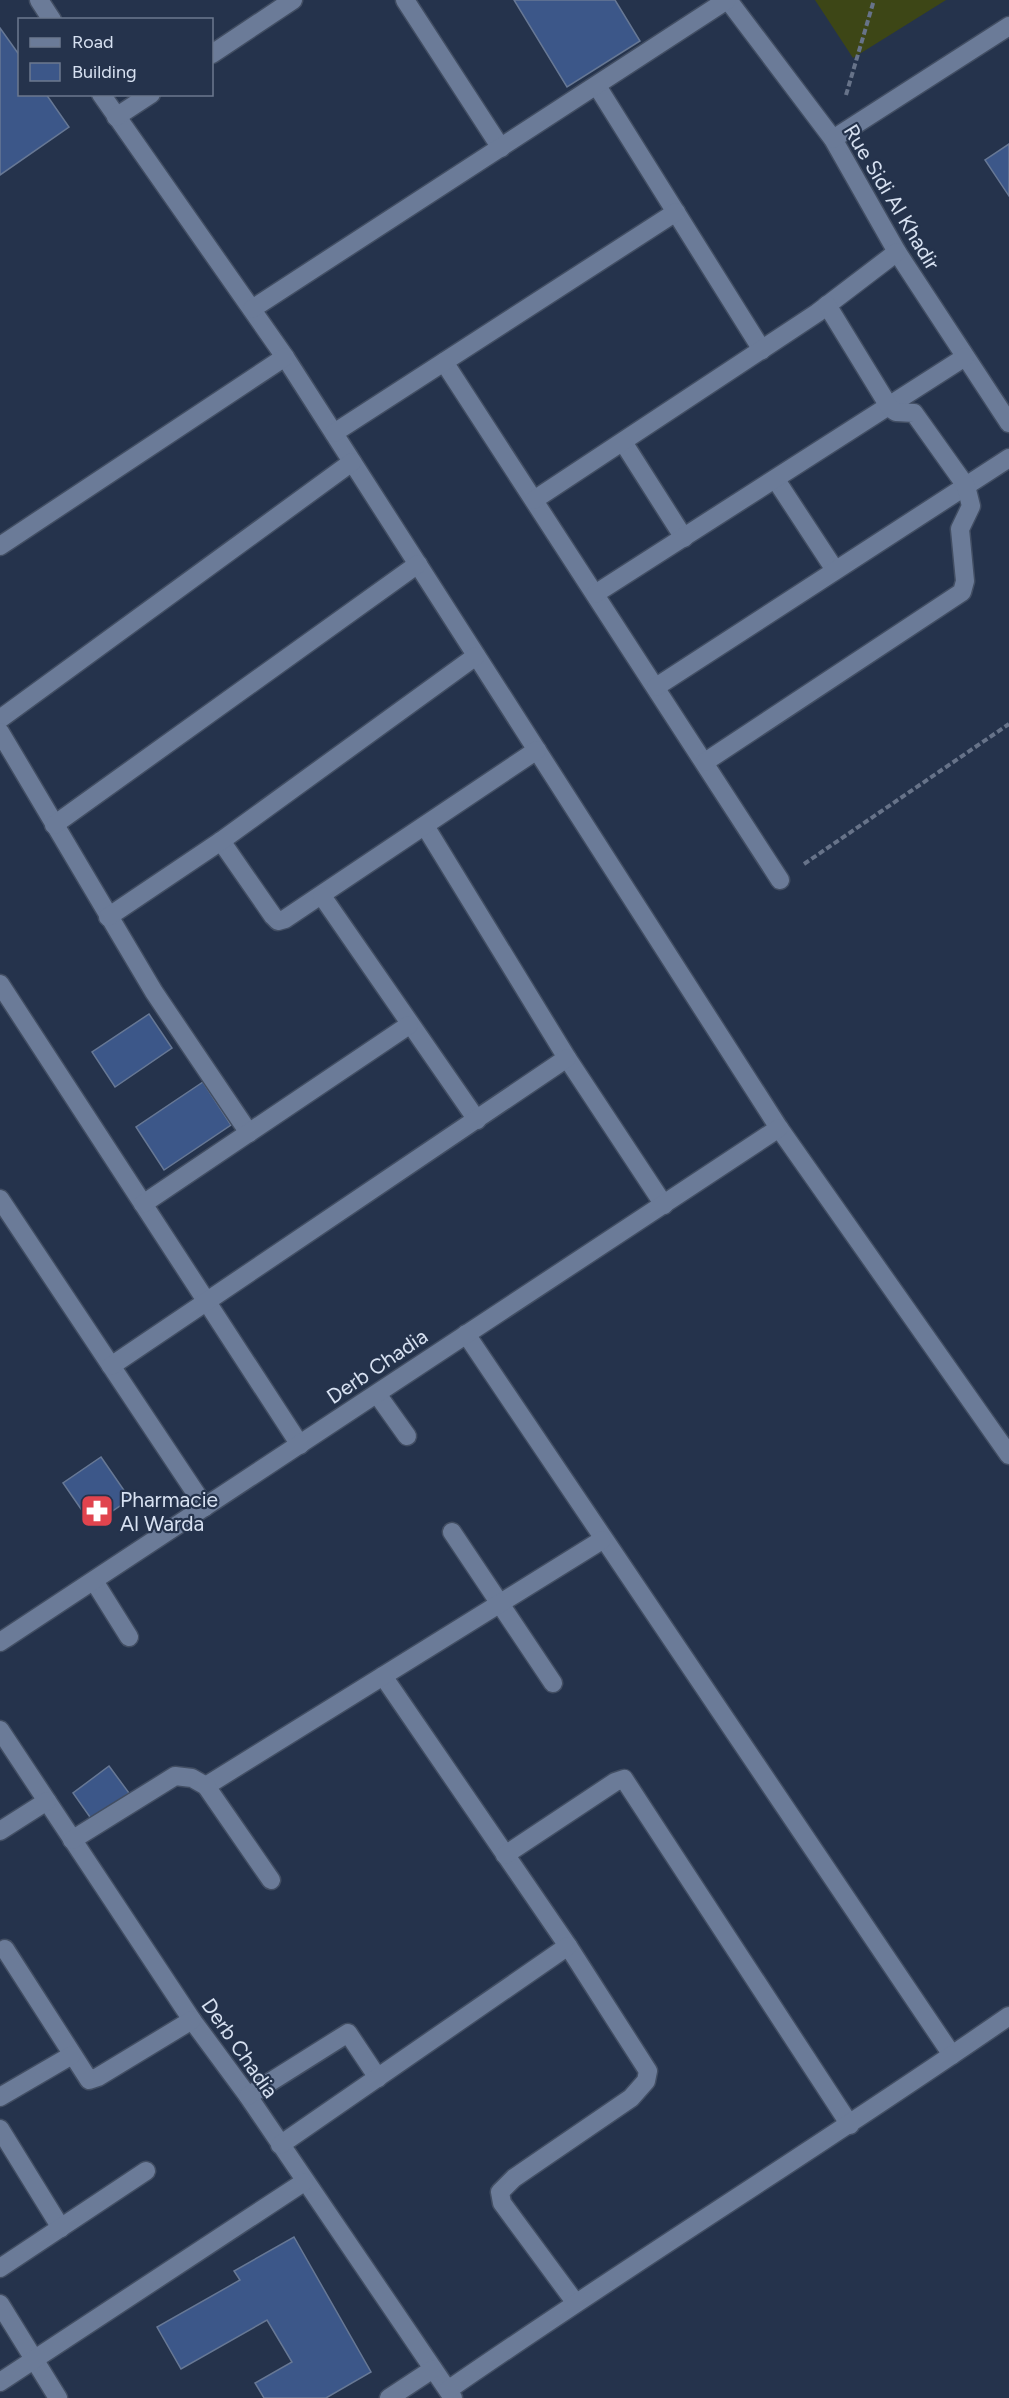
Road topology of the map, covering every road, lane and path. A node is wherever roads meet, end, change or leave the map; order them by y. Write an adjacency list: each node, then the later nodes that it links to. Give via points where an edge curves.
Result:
1 (39, 0): 6 (street)
2 (293, 0): 8 (street)
3 (405, 0): 14 (street)
4 (727, 0): 9 (street); 13 (street, Rue Sidi Al Khadir)
5 (874, 0): 13 (path)
6 (51, 18)
7 (1009, 26): 13 (street)
8 (213, 53)
9 (597, 86): 14 (street); 15 (street)
10 (102, 96): 12 (street)
11 (148, 96): 12 (street)
12 (116, 117): 18 (street)
13 (833, 139): 16 (street, Rue Sidi Al Khadir)
14 (501, 148): 18 (street)
15 (676, 212): 19 (street); 22 (street)
16 (897, 252): 17 (street); 21 (street, Rue Sidi Al Khadir)
17 (827, 305): 19 (street); 23 (street)
18 (252, 309): 20 (street)
19 (762, 350): 26 (street)
20 (285, 357): 25 (street); 33 (street)
21 (965, 357): 23 (street); 24 (street, Rue Sidi Al Khadir)
22 (444, 362): 25 (street); 31 (street)
23 (890, 408): 29 (street); 30 (street, via 914,412)
24 (1009, 423)
25 (334, 434): 28 (street)
26 (623, 442): 31 (street); 32 (street)
27 (1009, 458): 30 (street)
28 (352, 462): 34 (street); 39 (street)
29 (776, 480): 32 (street); 35 (street)
30 (966, 486): 35 (street); 43 (street, via 971,506 960,529 965,581 962,592)
31 (534, 500): 36 (street)
32 (684, 538): 36 (street)
33 (0, 546)
34 (418, 564): 37 (street); 44 (street)
35 (835, 570): 38 (street)
36 (595, 594): 38 (street)
37 (476, 656): 42 (street); 46 (street)
38 (656, 687): 43 (street)
39 (0, 719)
40 (1009, 724): 47 (path)
41 (0, 732): 44 (street)
42 (537, 750): 45 (street); 54 (street)
43 (705, 762): 47 (street)
44 (54, 825): 49 (street)
45 (425, 826): 48 (street); 52 (street)
46 (221, 841): 48 (street, via 276,920 285,920); 49 (street)
47 (780, 880)
48 (322, 896): 51 (street)
49 (108, 917): 55 (street)
50 (0, 984): 57 (street)
51 (409, 1025): 53 (street); 55 (street)
52 (567, 1058): 53 (street); 58 (street)
53 (477, 1120): 59 (street)
54 (780, 1128): 58 (street, Derb Chadia); 65 (street)
55 (249, 1133): 57 (street)
56 (0, 1199): 61 (street)
57 (143, 1204): 59 (street)
58 (664, 1205): 60 (street, Derb Chadia)
59 (207, 1302): 61 (street); 64 (street)
60 (466, 1334): 62 (street, Derb Chadia); 68 (street)
61 (111, 1366): 66 (street)
62 (377, 1394): 63 (street); 64 (street, Derb Chadia)
63 (407, 1436)
64 (300, 1445): 66 (street, Derb Chadia)
65 (1009, 1455)
66 (205, 1507): 69 (street, Derb Chadia)
67 (452, 1532): 70 (street)
68 (602, 1540): 70 (street); 87 (street)
69 (94, 1581): 71 (street); 72 (street, Derb Chadia)
70 (498, 1604): 73 (street); 74 (street)
71 (129, 1637)
72 (0, 1642)
73 (383, 1676): 76 (street); 80 (street)
74 (553, 1683)
75 (0, 1730): 77 (street, Derb Chadia)
76 (206, 1786): 79 (street, via 192,1778 175,1776); 81 (street)
77 (47, 1801): 78 (street); 79 (street, Derb Chadia)
78 (0, 1832)
79 (72, 1840): 85 (street, Derb Chadia)
80 (505, 1855): 82 (street); 91 (street, via 624,1779)
81 (271, 1880)
82 (568, 1946): 88 (street); 98 (street, via 648,2072 646,2081 631,2098 514,2178 500,2192 502,2203)
83 (5, 1949): 86 (street)
84 (1009, 2016): 87 (street)
85 (192, 2020): 86 (street, via 92,2080); 89 (street, Derb Chadia)
86 (72, 2055): 90 (street)
87 (952, 2055): 91 (street)
88 (378, 2078): 89 (street, via 348,2033); 93 (street)
89 (248, 2096): 93 (street, Derb Chadia)
90 (0, 2097)
91 (850, 2125): 98 (street)
92 (0, 2129): 96 (street)
93 (280, 2145): 95 (street, Derb Chadia)
94 (146, 2171): 96 (street)
95 (304, 2182): 100 (street); 101 (street, Derb Chadia)
96 (61, 2228): 97 (street)
97 (0, 2268)
98 (575, 2302): 103 (street)
99 (0, 2304): 100 (street)
100 (34, 2360): 102 (street); 104 (street)
101 (433, 2369): 103 (street, Derb Chadia); 105 (street)
102 (0, 2382)
103 (450, 2394)
104 (58, 2398)
105 (389, 2398)

